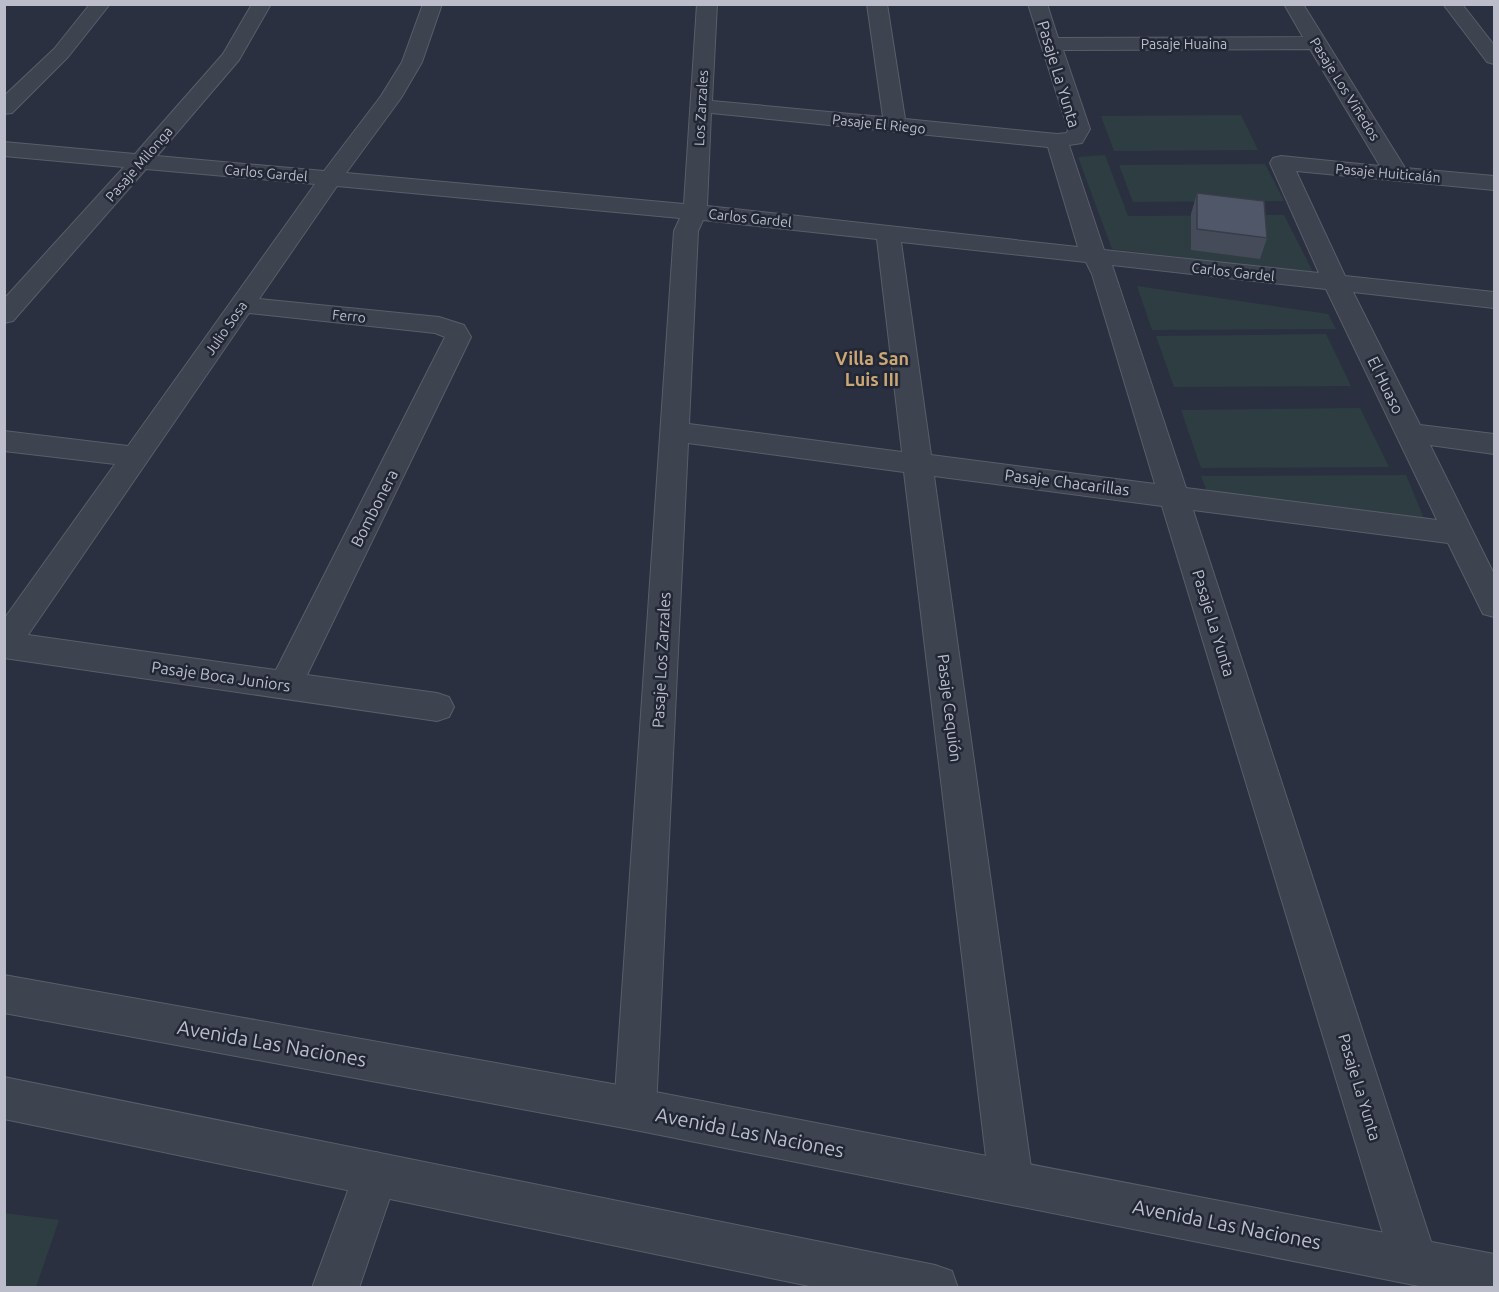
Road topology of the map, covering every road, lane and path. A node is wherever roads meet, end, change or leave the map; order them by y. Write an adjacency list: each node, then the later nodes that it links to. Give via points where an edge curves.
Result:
1 (100, 4): 13 (street, via 61,53)
2 (262, 4): 17 (street, Pasaje Milonga, via 232,56)
3 (433, 4): 20 (street, Julio Sosa, via 412,62)
4 (707, 4): 12 (street, Los Zarzales)
5 (877, 4): 14 (street)
6 (1037, 4): 9 (street, Pasaje La Yunta)
7 (1293, 4): 10 (street, Pasaje Los Viñedos)
8 (1452, 4): 11 (street)
9 (1050, 44): 10 (street, Pasaje Huaina); 15 (street, Pasaje La Yunta, via 1079,129 1074,138)
10 (1317, 44): 19 (street, Pasaje Los Viñedos)
11 (1494, 58)
12 (702, 106): 14 (street, Pasaje El Riego); 22 (street, Los Zarzales)
13 (4, 108)
14 (895, 125): 15 (street, Pasaje El Riego)
15 (1057, 141): 24 (street, Pasaje La Yunta)
16 (4, 149): 17 (street, Carlos Gardel)
17 (141, 162): 20 (street, Carlos Gardel); 28 (street, Pasaje Milonga)
18 (1281, 163): 19 (street, Pasaje Huiticalán); 25 (street, El Huaso)
19 (1397, 174): 21 (street, Pasaje Huiticalán)
20 (330, 179): 22 (street, Carlos Gardel); 27 (street, Julio Sosa)
21 (1494, 183)
22 (695, 212): 23 (street, Carlos Gardel); 30 (street, Pasaje Los Zarzales, via 686,231)
23 (888, 234): 24 (street, Carlos Gardel); 35 (street, Pasaje Cequión)
24 (1095, 257): 25 (street, Carlos Gardel); 36 (street, Pasaje La Yunta, via 1104,274)
25 (1336, 283): 26 (street, Carlos Gardel); 31 (street, El Huaso)
26 (1494, 300)
27 (242, 304): 29 (street, Ferro, via 439,325); 34 (street, Julio Sosa)
28 (4, 315)
29 (455, 331): 40 (street, Bombonera, via 457,343)
30 (675, 432): 35 (street, Pasaje Chacarillas); 44 (street, Pasaje Los Zarzales)
31 (1409, 433): 33 (street); 37 (street, El Huaso)
32 (4, 441): 34 (street)
33 (1494, 444)
34 (135, 457): 39 (street, Julio Sosa)
35 (918, 463): 36 (street, Pasaje Chacarillas); 46 (street, Pasaje Cequión)
36 (1174, 496): 37 (street, Pasaje Chacarillas); 47 (street, Pasaje La Yunta)
37 (1460, 534): 38 (street, El Huaso)
38 (1494, 605)
39 (5, 645): 40 (street, Pasaje Boca Juniors)
40 (285, 685): 41 (street, Pasaje Boca Juniors)
41 (437, 707)
42 (4, 994): 44 (street, Avenida Las Naciones)
43 (4, 1098): 45 (street)
44 (635, 1109): 46 (street, Avenida Las Naciones)
45 (376, 1174): 49 (street); 50 (street)
46 (1011, 1182): 47 (street, Avenida Las Naciones)
47 (1414, 1260): 48 (street, Avenida Las Naciones)
48 (1494, 1278)
49 (335, 1287)
50 (934, 1287)

